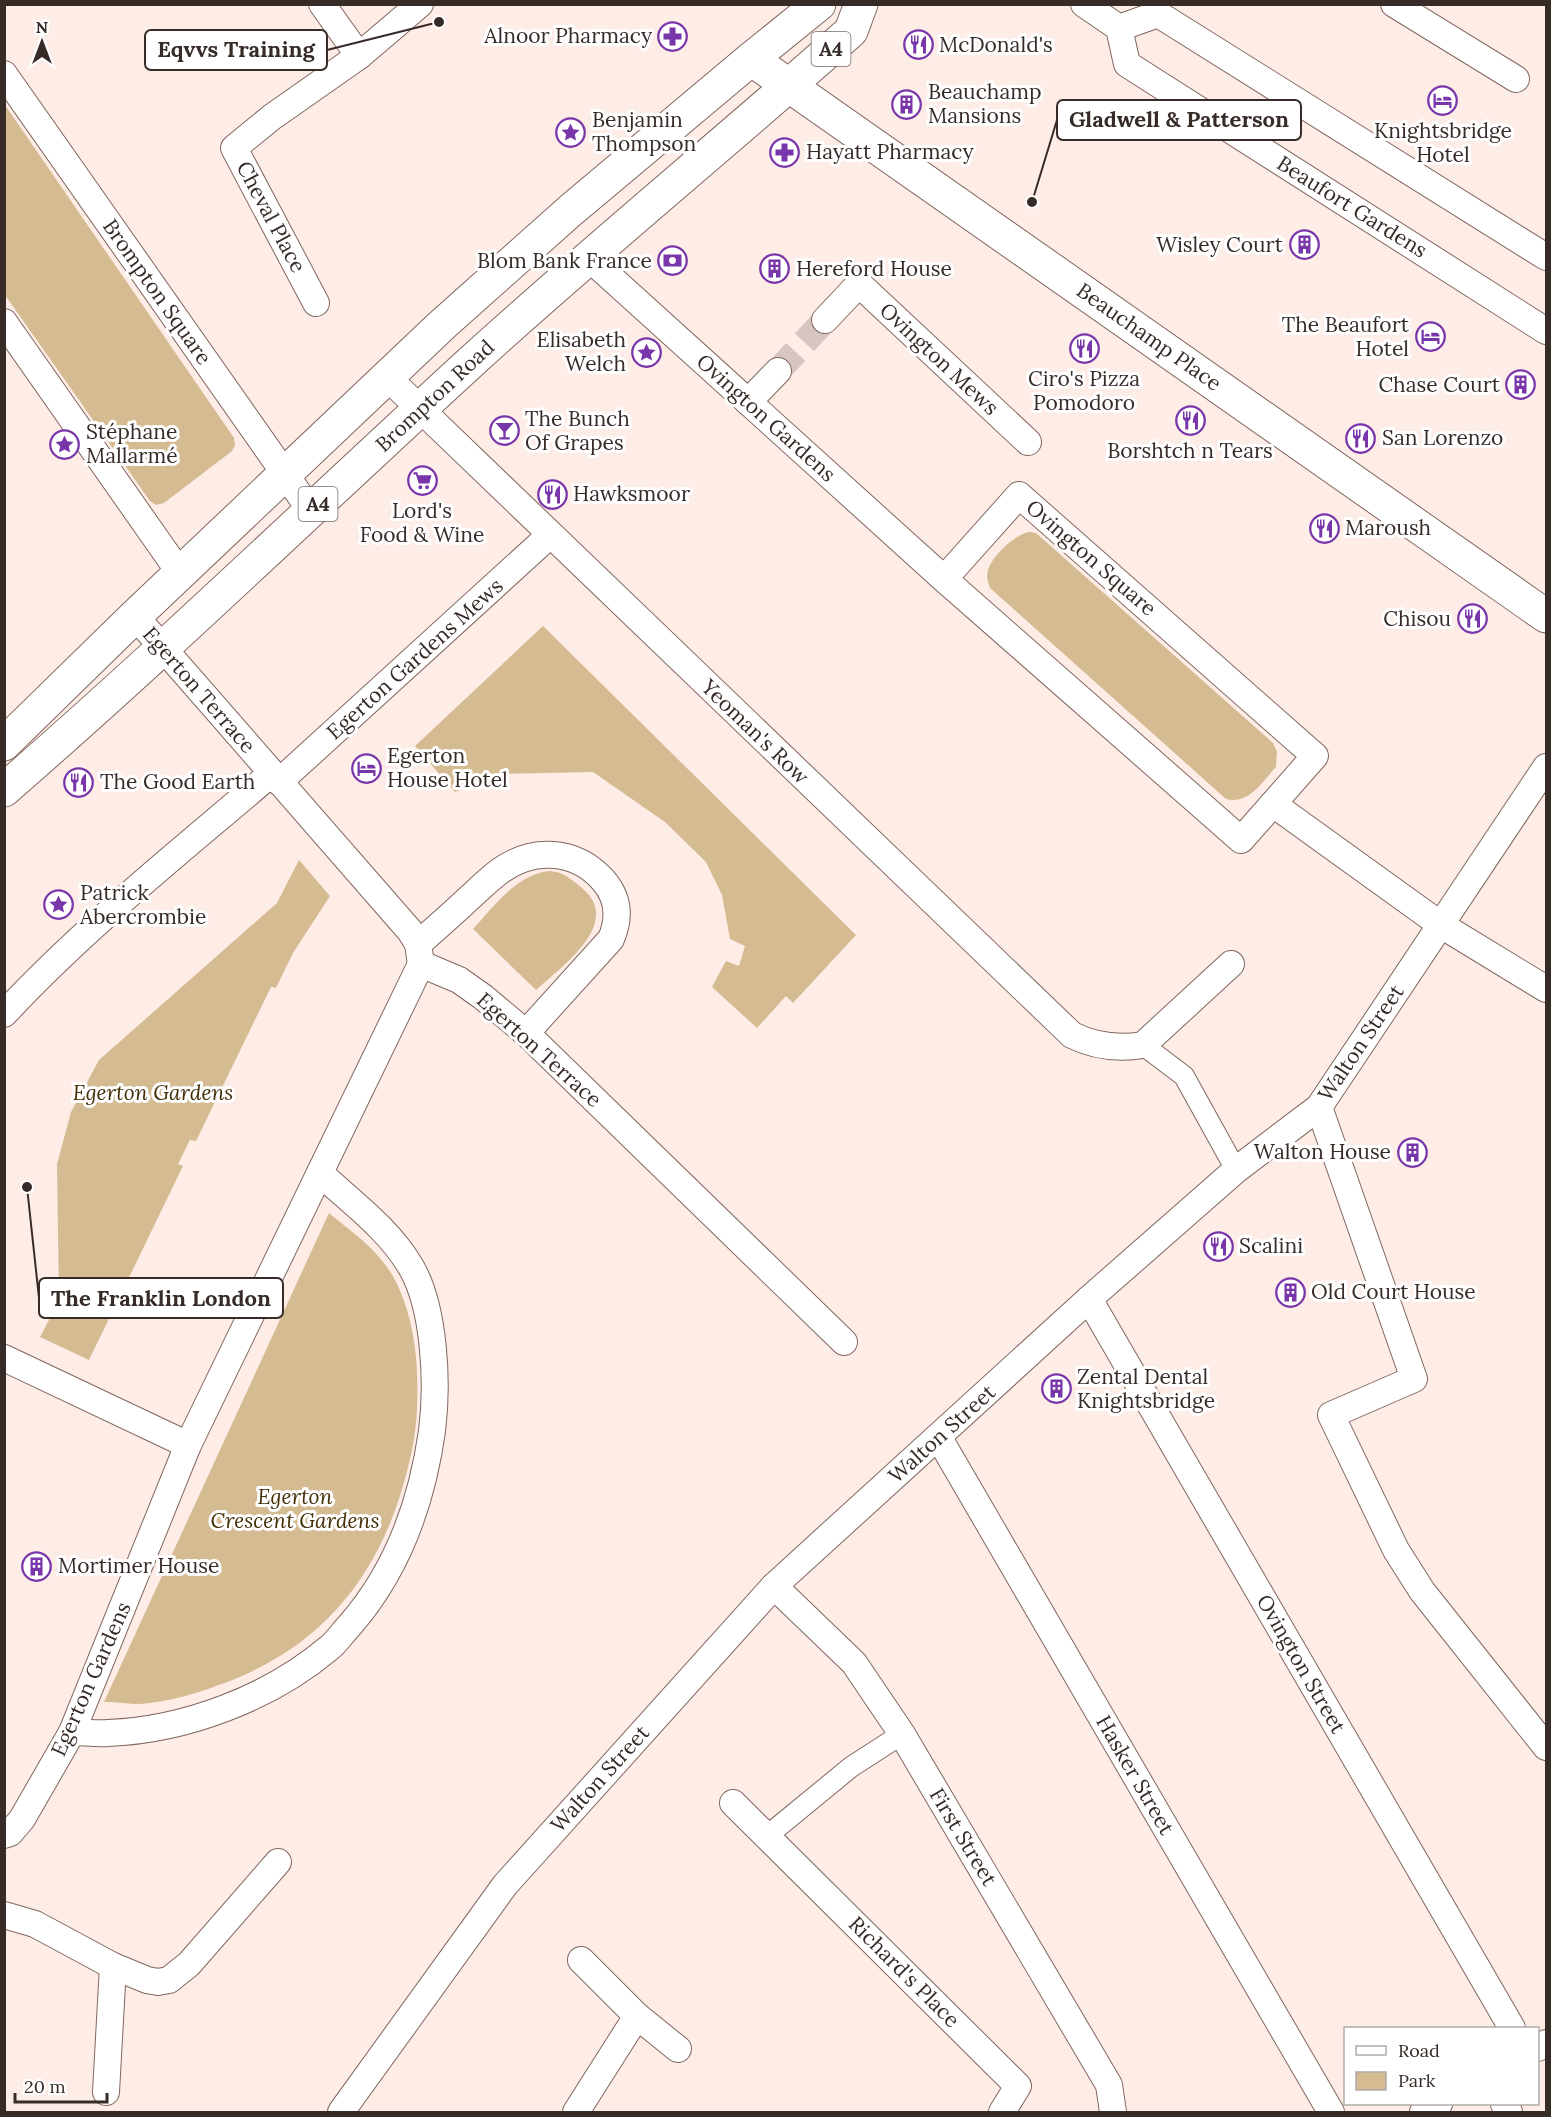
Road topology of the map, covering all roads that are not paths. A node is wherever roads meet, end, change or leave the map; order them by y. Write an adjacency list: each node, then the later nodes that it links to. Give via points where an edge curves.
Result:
1 (322, 4): 8 (street)
2 (420, 4): 8 (street, Cheval Place)
3 (819, 4): 9 (main road, A4)
4 (861, 4): 12 (main road, Brompton Road / A4, via 851,31)
5 (1084, 4): 7 (street)
6 (1394, 4): 11 (street)
7 (1119, 28): 14 (street, via 1158,14); 18 (street, Beaufort Gardens, via 1127,64)
8 (359, 56): 15 (street, Cheval Place, via 234,148)
9 (751, 59): 12 (main road, Beauchamp Place); 20 (main road, A4, via 571,210)
10 (4, 74): 24 (street, Brompton Square)
11 (1516, 79)
12 (789, 86): 13 (main road, Brompton Road / A4); 30 (main road, Beauchamp Place)
13 (588, 257): 21 (street, Ovington Gardens); 22 (main road, Brompton Road / A4)
14 (1546, 258)
15 (316, 303)
16 (825, 320): 23 (street, Ovington Mews, via 860,284)
17 (4, 322): 27 (street)
18 (1546, 331)
19 (778, 371): 21 (street)
20 (387, 377): 22 (street, Yeoman's Row); 24 (main road, A4)
21 (748, 402): 28 (street, Ovington Gardens)
22 (420, 409): 25 (main road, Brompton Road / A4); 26 (street, Yeoman's Row)
23 (1028, 442)
24 (284, 474): 25 (street, Brompton Square); 27 (main road, A4)
25 (311, 511): 31 (main road, Brompton Road / A4)
26 (550, 536): 34 (street, Egerton Gardens Mews); 43 (street, Yeoman's Row, via 1072,1035 1089,1043)
27 (180, 573): 29 (main road, A4)
28 (944, 579): 36 (street, Ovington Square, via 1241,840); 36 (street, Ovington Square, via 1019,495 1316,756)
29 (135, 616): 31 (street, Egerton Terrace); 32 (main road, A4)
30 (1546, 616)
31 (162, 648): 34 (street, Egerton Terrace); 35 (main road, Brompton Road / A4)
32 (4, 744)
33 (1546, 767): 37 (street, Walton Street)
34 (276, 777): 38 (street, Egerton Terrace, via 410,931); 41 (street, via 103,918 43,972)
35 (4, 790)
36 (1273, 804): 37 (street)
37 (1442, 925): 40 (street); 44 (street, Walton Street)
38 (419, 954): 42 (street, Egerton Terrace, via 483,997); 42 (street, via 501,870 546,854 570,857 589,866 605,882 615,903 618,923 611,939); 46 (street, Egerton Gardens)
39 (1231, 963): 43 (street)
40 (1546, 990)
41 (4, 1014)
42 (526, 1033): 48 (street, Egerton Terrace)
43 (1143, 1045): 45 (street, via 1184,1076)
44 (1319, 1107): 45 (street, Walton Street); 55 (street, via 1414,1379 1331,1415 1401,1558 1422,1591)
45 (1236, 1170): 47 (street, Walton Street)
46 (320, 1173): 51 (street, Egerton Gardens); 53 (street, via 393,1241 411,1268 429,1324 434,1414 428,1458 418,1500 393,1563 368,1604 330,1647 288,1678 235,1704 192,1718 148,1729)
47 (1089, 1299): 50 (street, Walton Street); 64 (street, Ovington Street)
48 (844, 1342)
49 (4, 1358): 51 (street)
50 (939, 1438): 52 (street, Walton Street); 71 (street, Hasker Street)
51 (188, 1445): 53 (street, Egerton Gardens)
52 (774, 1586): 54 (street, First Street, via 854,1663); 67 (street, Walton Street, via 505,1885)
53 (72, 1732): 57 (street, Egerton Gardens, via 22,1819)
54 (902, 1734): 58 (street, via 850,1767); 70 (street, First Street, via 1110,2085)
55 (1546, 1747)
56 (734, 1803): 58 (street, Richard's Place)
57 (4, 1835)
58 (767, 1836): 69 (street, Richard's Place, via 1018,2086)
59 (278, 1862): 62 (street, via 189,1964 169,1980 147,1980)
60 (4, 1915): 62 (street, via 35,1924)
61 (581, 1960): 63 (street)
62 (113, 1966): 66 (street)
63 (637, 2016): 65 (street); 68 (street)
64 (1511, 2027)
65 (678, 2049)
66 (106, 2092)
67 (341, 2112)
68 (576, 2112)
69 (1002, 2112)
70 (1113, 2112)
71 (1331, 2112)

